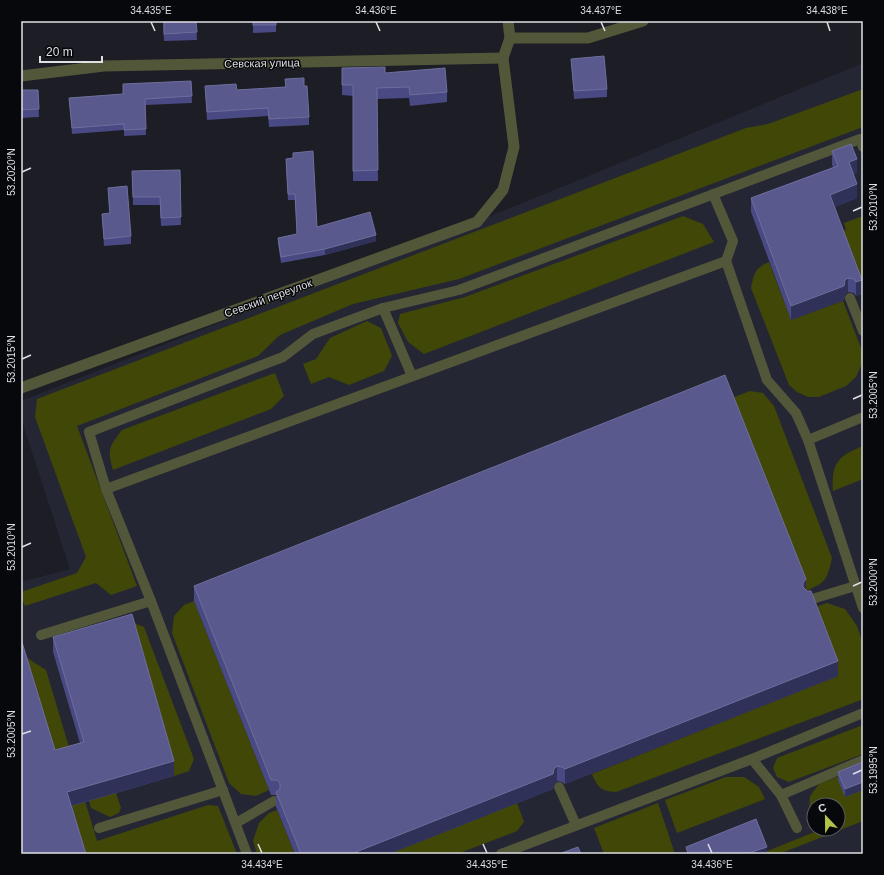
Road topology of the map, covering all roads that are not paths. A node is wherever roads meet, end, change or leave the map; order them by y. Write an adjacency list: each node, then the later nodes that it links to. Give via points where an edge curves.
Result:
1 (508, 21): 3 (street)
2 (643, 21): 3 (street, via 588,38)
3 (510, 38): 4 (street)
4 (503, 58): 5 (street, Севская улица, via 104,66); 13 (street, Севский переулок, via 514,147 503,190 477,222)
5 (21, 76)
6 (863, 147): 7 (lane, via 860,139)
7 (713, 194): 8 (lane, via 733,241); 10 (lane, via 459,290)
8 (726, 261): 12 (lane); 15 (lane, via 767,380 796,413)
9 (850, 298): 11 (lane)
10 (383, 308): 12 (lane); 16 (lane, via 313,334 283,357 89,432)
11 (863, 331)
12 (412, 376): 16 (lane)
13 (21, 388)
14 (863, 417): 15 (lane)
15 (808, 440): 17 (lane)
16 (106, 489): 19 (lane)
17 (855, 586): 18 (lane); 20 (lane)
18 (808, 600)
19 (151, 601): 21 (lane); 26 (lane)
20 (863, 608)
21 (41, 635)
22 (863, 713): 23 (lane)
23 (752, 759): 27 (lane); 30 (lane)
24 (863, 760): 27 (lane)
25 (559, 787): 30 (lane)
26 (223, 790): 29 (lane); 31 (lane)
27 (781, 795): 32 (lane)
28 (274, 801): 29 (lane)
29 (236, 823): 33 (lane)
30 (576, 825): 34 (lane)
31 (99, 828)
32 (797, 828)
33 (247, 854)
34 (501, 854)

